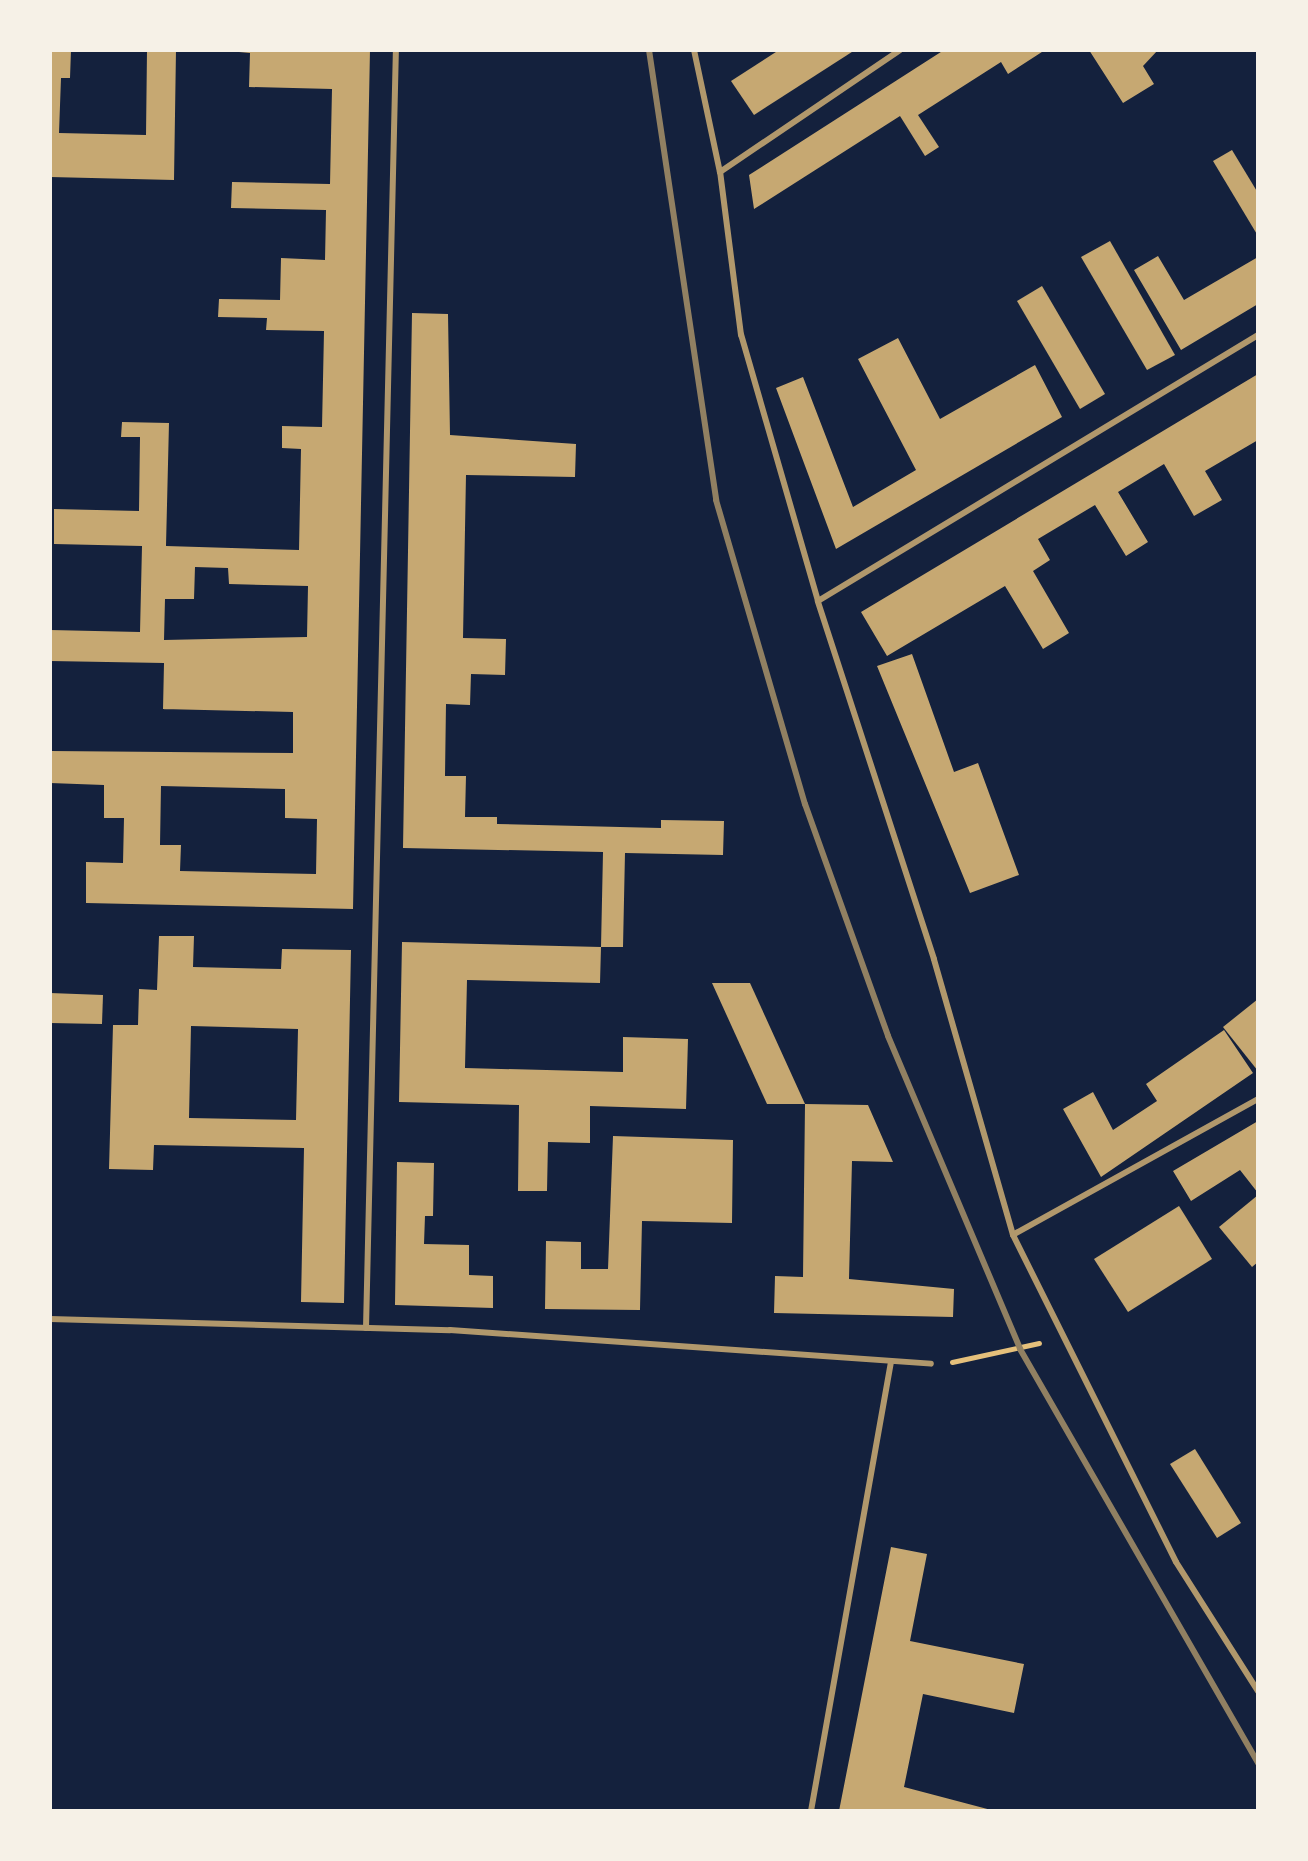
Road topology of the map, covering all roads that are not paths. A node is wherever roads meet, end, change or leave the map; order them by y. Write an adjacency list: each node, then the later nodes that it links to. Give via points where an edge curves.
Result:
1 (396, 50): 10 (lane)
2 (694, 50): 4 (lane)
3 (900, 50): 4 (lane)
4 (720, 172): 6 (lane, via 741,335)
5 (1258, 335): 6 (lane)
6 (818, 601): 8 (lane, via 934,959)
7 (1258, 1099): 8 (lane)
8 (1013, 1235): 13 (lane, via 1176,1562)
9 (50, 1319): 10 (lane)
10 (366, 1328): 11 (lane)
11 (891, 1362): 12 (lane); 14 (lane)
12 (931, 1364)
13 (1258, 1691)
14 (811, 1811)

